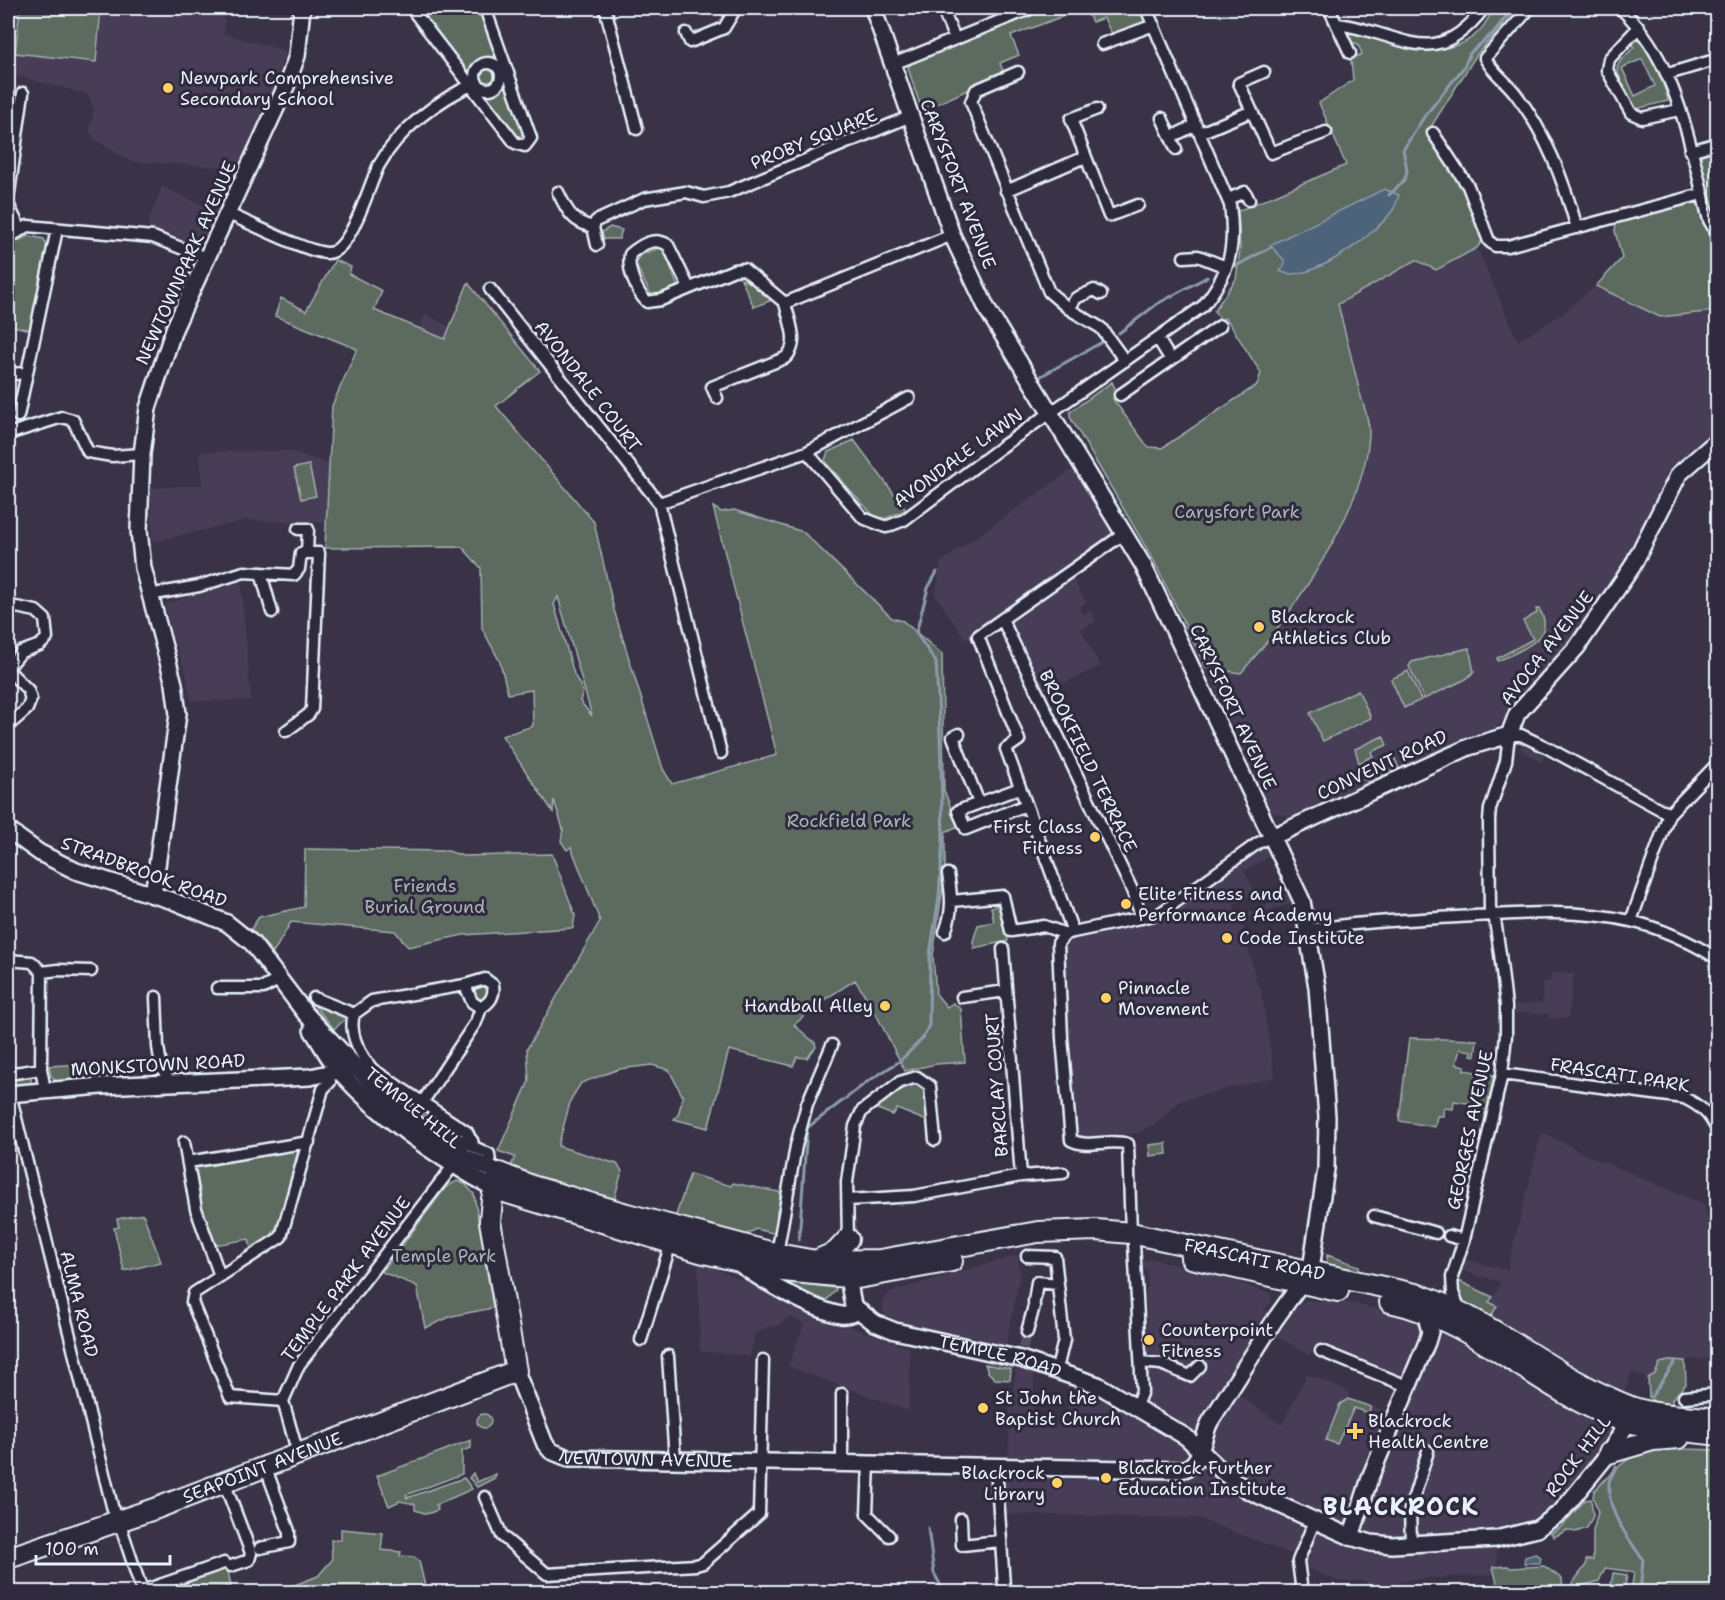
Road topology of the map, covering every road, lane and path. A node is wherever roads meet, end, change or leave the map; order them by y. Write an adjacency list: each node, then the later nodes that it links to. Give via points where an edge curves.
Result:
1 (302, 8): 50 (main road, NEWTOWNPARK AVENUE, via 294,64)
2 (411, 8): 27 (street)
3 (485, 8): 22 (street)
4 (606, 8): 34 (street)
5 (736, 8): 17 (street, via 724,28 690,42)
6 (873, 8): 23 (main road, CARYSFORT AVENUE)
7 (942, 8): 18 (street)
8 (1032, 8): 18 (street)
9 (1146, 8): 15 (street)
10 (1329, 8): 14 (street)
11 (1484, 8): 14 (street, via 1458,37 1428,46)
12 (1530, 8): 53 (street, via 1485,58 1515,93 1545,139 1563,180)
13 (1628, 10): 16 (street)
14 (1337, 24): 20 (street)
15 (1154, 25): 19 (street); 35 (street)
16 (1639, 27): 26 (street); 30 (street, via 1609,59 1607,70 1631,113 1642,118)
17 (686, 33)
18 (954, 39): 23 (street)
19 (1102, 44)
20 (1350, 53)
21 (1718, 59): 26 (street)
22 (501, 64): 27 (street, via 478,67); 27 (street, via 501,80 496,87 483,89); 27 (street, via 531,138 529,143 521,147 515,143)
23 (892, 64): 32 (main road, CARYSFORT AVENUE)
24 (1018, 72): 43 (street, via 976,90 971,102)
25 (1264, 72): 31 (street, via 1239,83)
26 (1668, 74): 30 (street)
27 (473, 84): 50 (street, via 425,114 396,140 379,166 348,238 338,250 327,253 312,249)
28 (22, 93): 48 (street)
29 (1097, 109): 42 (street, via 1071,119)
30 (1679, 110): 41 (street)
31 (1252, 111): 35 (street); 36 (street, via 1271,153)
32 (911, 117): 52 (street, PROBY SQUARE, via 729,192 704,197 686,192 644,199 596,221); 56 (main road, CARYSFORT AVENUE)
33 (1162, 118): 38 (street)
34 (637, 129)
35 (1198, 129): 38 (street); 47 (street)
36 (1326, 132)
37 (1433, 134): 53 (street, via 1468,186 1489,241 1495,246)
38 (1171, 137): 40 (street)
39 (1718, 143): 41 (street)
40 (1176, 149)
41 (1690, 151): 46 (street)
42 (1085, 157): 43 (street); 49 (street, via 1109,216)
43 (1006, 191): 67 (street, via 1049,292)
44 (1245, 191): 47 (street)
45 (558, 192): 52 (street, via 578,224)
46 (1702, 194): 51 (street); 53 (street)
47 (1228, 199): 62 (street, via 1234,236)
48 (8, 202): 55 (street)
49 (1138, 205)
50 (228, 214): 61 (main road, NEWTOWNPARK AVENUE)
51 (1713, 218): 57 (street)
52 (593, 227): 59 (street)
53 (1577, 228)
54 (57, 229): 55 (street, via 28,226); 61 (street, via 153,237); 72 (street)
55 (20, 230): 58 (street)
56 (952, 235): 66 (street); 77 (main road, CARYSFORT AVENUE, via 988,311)
57 (1718, 236)
58 (8, 238)
59 (597, 245)
60 (1184, 257): 62 (street, via 1198,256)
61 (206, 258): 82 (main road, NEWTOWNPARK AVENUE, via 161,363 148,408)
62 (1226, 267): 69 (street, via 1221,284 1203,306)
63 (689, 288): 63 (street, via 668,245 662,241 656,240 630,254 628,260 639,291 648,302); 66 (street, via 744,269)
64 (490, 289): 83 (street, AVONDALE COURT)
65 (1101, 294): 67 (street, via 1094,290 1076,298)
66 (789, 301): 75 (street, via 795,343 792,351 785,358 712,387)
67 (1069, 309): 71 (street, via 1101,328)
68 (1220, 326): 70 (street)
69 (1158, 339): 70 (street); 71 (street)
70 (1172, 360): 74 (street)
71 (1125, 361): 77 (street)
72 (26, 373): 73 (street); 78 (street)
73 (8, 374)
74 (1120, 395)
75 (717, 398)
76 (909, 398): 81 (street)
77 (1051, 411): 81 (street, AVONDALE LAWN, via 904,520 886,527 863,518); 85 (main road, CARYSFORT AVENUE)
78 (18, 416)
79 (8, 434): 82 (street, via 62,417 73,420 88,452 112,456)
80 (1718, 440): 96 (main road, AVOCA AVENUE, via 1679,474 1632,567 1577,646 1517,714)
81 (807, 452): 83 (street)
82 (142, 454): 88 (main road, NEWTOWNPARK AVENUE, via 139,530)
83 (660, 503): 97 (street, AVONDALE COURT)
84 (298, 529): 86 (street, via 308,530)
85 (1125, 532): 91 (street); 104 (main road, CARYSFORT AVENUE)
86 (308, 553): 87 (street, via 300,553 294,575); 94 (street, via 319,553 312,708)
87 (261, 573): 88 (street, via 244,572 199,586); 90 (street)
88 (149, 595): 106 (main road, NEWTOWNPARK AVENUE, via 174,684 178,714)
89 (16, 607): 92 (street, via 36,611 45,619 46,638 40,645 21,652)
90 (272, 612)
91 (1002, 619): 99 (street, via 978,636 1019,740 1006,749); 109 (street, BROOKFIELD TERRACE)
92 (8, 669): 93 (street, via 28,690 31,699 27,709)
93 (8, 726)
94 (286, 731)
95 (959, 734): 100 (street, via 953,737)
96 (1509, 735): 102 (street, via 1521,735 1546,747); 104 (main road, CONVENT ROAD, via 1458,752); 108 (street, GEORGES AVENUE, via 1504,767 1490,809 1490,910)
97 (721, 753)
98 (1718, 763): 102 (street)
99 (1020, 788): 100 (street); 101 (street)
100 (979, 803): 101 (street, via 958,811 966,829)
101 (1026, 805): 113 (street)
102 (1669, 814): 110 (street)
103 (8, 830): 106 (main road, STRADBROOK ROAD, via 40,853 76,871)
104 (1274, 836): 109 (street, via 1258,843 1159,914); 111 (main road, CARYSFORT AVENUE, via 1300,893)
105 (948, 874): 107 (street)
106 (153, 895): 119 (main road, STRADBROOK ROAD, via 227,923 252,943)
107 (952, 902): 112 (street); 113 (street, via 1003,896 1011,931 1044,926)
108 (1494, 915): 110 (street, via 1567,914); 111 (street, via 1341,924); 131 (street, GEORGES AVENUE, via 1506,1006)
109 (1142, 918): 113 (street)
110 (1631, 921): 115 (street, via 1684,939)
111 (1307, 930): 164 (main road, CARYSFORT AVENUE, via 1321,1028 1327,1144)
112 (945, 932)
113 (1069, 933): 154 (street, via 1058,943 1058,957 1071,1140 1078,1144 1128,1144)
114 (1003, 949): 122 (street, BARCLAY COURT)
115 (1718, 959)
116 (8, 960): 118 (street, via 32,962)
117 (91, 971): 118 (street)
118 (42, 972): 129 (street)
119 (280, 979): 121 (street, via 263,988); 132 (main road, STRADBROOK ROAD)
120 (465, 985): 126 (street, via 472,1002); 126 (street, via 485,979 493,985 489,1003); 127 (street, via 372,1001)
121 (218, 988)
122 (1006, 991): 123 (street, BARCLAY COURT); 146 (street, BARCLAY COURT)
123 (962, 997)
124 (156, 998): 133 (street, via 158,1047)
125 (314, 998): 127 (street)
126 (481, 1008): 136 (street, via 476,1022)
127 (354, 1014): 136 (street, via 351,1027 366,1061)
128 (832, 1045): 158 (street, via 804,1115)
129 (41, 1069): 130 (street); 134 (street)
130 (8, 1074)
131 (1502, 1074): 137 (street, FRASCATI PARK, via 1684,1098 1699,1105); 156 (street, GEORGES AVENUE)
132 (347, 1076): 133 (main road, MONKSTOWN ROAD); 138 (main road, TEMPLE HILL); 141 (street, via 323,1089); 144 (main road, TEMPLE HILL)
133 (170, 1084): 134 (main road, MONKSTOWN ROAD)
134 (45, 1090): 135 (main road, MONKSTOWN ROAD)
135 (9, 1094): 200 (street, ALMA ROAD)
136 (422, 1103): 142 (street, via 466,1132)
137 (1718, 1132)
138 (434, 1137): 142 (main road); 147 (main road, TEMPLE HILL)
139 (935, 1140): 149 (street, via 930,1086 917,1077 900,1082 862,1111 853,1133)
140 (184, 1142): 143 (street)
141 (309, 1142): 143 (street); 163 (street, via 280,1237)
142 (470, 1142): 147 (street, via 489,1154)
143 (188, 1162): 163 (street, via 196,1209)
144 (449, 1172): 147 (main road, TEMPLE HILL); 182 (street, TEMPLE PARK AVENUE, via 299,1365)
145 (1063, 1173): 146 (street, BARCLAY COURT)
146 (1021, 1176): 149 (street, BARCLAY COURT, via 914,1196)
147 (497, 1181): 148 (highway); 151 (highway, NEWTOWN AVENUE); 158 (highway, via 532,1186)
148 (527, 1200): 151 (highway, via 506,1207); 157 (highway)
149 (848, 1200): 155 (street)
150 (1374, 1216): 152 (street)
151 (490, 1221): 177 (highway, NEWTOWN AVENUE)
152 (1436, 1233)
153 (1449, 1236): 156 (street)
154 (1133, 1238): 162 (highway, FRASCATI ROAD, via 1039,1243 915,1269); 164 (highway, FRASCATI ROAD); 174 (street)
155 (848, 1239): 161 (highway, via 836,1252); 162 (street)
156 (1464, 1240): 168 (street, GEORGES AVENUE, via 1452,1276 1453,1293)
157 (671, 1243): 160 (highway); 170 (street)
158 (777, 1254): 161 (highway)
159 (1028, 1256): 165 (street, via 1055,1257)
160 (733, 1260): 162 (highway, via 783,1271); 166 (main road, via 761,1280 841,1315)
161 (816, 1261): 162 (highway)
162 (852, 1272): 166 (main road, via 862,1304)
163 (220, 1276): 182 (street, via 194,1293 192,1302 226,1391 235,1399)
164 (1305, 1277): 167 (highway, FRASCATI ROAD); 168 (highway, FRASCATI ROAD, via 1420,1295); 186 (main road, CARYSFORT AVENUE, via 1210,1422)
165 (1058, 1284): 169 (street, via 1037,1282); 176 (street, via 1064,1340)
166 (860, 1311): 176 (main road, TEMPLE ROAD, via 875,1323 908,1335 1022,1354)
167 (1425, 1312): 178 (main road, via 1430,1332); 184 (highway, FRASCATI ROAD, via 1602,1413)
168 (1462, 1313): 184 (highway, FRASCATI ROAD)
169 (1027, 1332)
170 (641, 1340)
171 (1321, 1351): 178 (street)
172 (668, 1356): 190 (street)
173 (763, 1360): 191 (street)
174 (1141, 1362): 175 (street, via 1161,1364 1190,1376); 183 (street, via 1142,1391)
175 (1200, 1366)
176 (1057, 1369): 183 (main road, TEMPLE ROAD)
177 (516, 1371): 189 (highway, SEAPOINT AVENUE); 190 (main road, NEWTOWN AVENUE, via 551,1451 568,1458)
178 (1407, 1386): 202 (main road)
179 (842, 1394): 192 (street)
180 (1718, 1394): 181 (street)
181 (1684, 1397)
182 (283, 1401): 189 (street)
183 (1136, 1406): 186 (main road, TEMPLE ROAD)
184 (1630, 1414): 185 (highway, FRASCATI ROAD); 185 (highway, FRASCATI ROAD, via 1655,1412); 188 (main road, ROCK HILL)
185 (1712, 1424): 188 (highway)
186 (1200, 1449): 195 (main road, NEWTOWN AVENUE, via 1196,1462 1180,1470); 199 (main road, TEMPLE ROAD, via 1249,1491)
187 (1428, 1451): 204 (street, via 1410,1510)
188 (1609, 1453): 204 (main road, ROCK HILL, via 1553,1519 1528,1533)
189 (298, 1454): 194 (highway, SEAPOINT AVENUE)
190 (675, 1460): 191 (main road, NEWTOWN AVENUE)
191 (761, 1462): 192 (main road, NEWTOWN AVENUE); 197 (street, via 759,1514 710,1558 696,1565 547,1574 502,1536)
192 (842, 1463): 193 (main road, NEWTOWN AVENUE)
193 (869, 1464): 195 (main road, NEWTOWN AVENUE); 201 (street, via 867,1514)
194 (265, 1466): 196 (highway, SEAPOINT AVENUE); 205 (street, via 289,1531 289,1542)
195 (996, 1466): 203 (street)
196 (224, 1482): 200 (highway, SEAPOINT AVENUE); 200 (street, ALMA ROAD, via 251,1553 249,1560 142,1591)
197 (485, 1497)
198 (961, 1519): 203 (street, via 962,1545)
199 (1315, 1520): 202 (main road, ROCK HILL); 208 (street, via 1298,1561)
200 (117, 1521): 206 (highway, SEAPOINT AVENUE)
201 (889, 1536)
202 (1351, 1537): 204 (main road, ROCK HILL, via 1383,1544)
203 (1000, 1541): 207 (street)
204 (1411, 1544)
205 (260, 1548)
206 (8, 1558)
207 (1007, 1593)
208 (1302, 1593)

